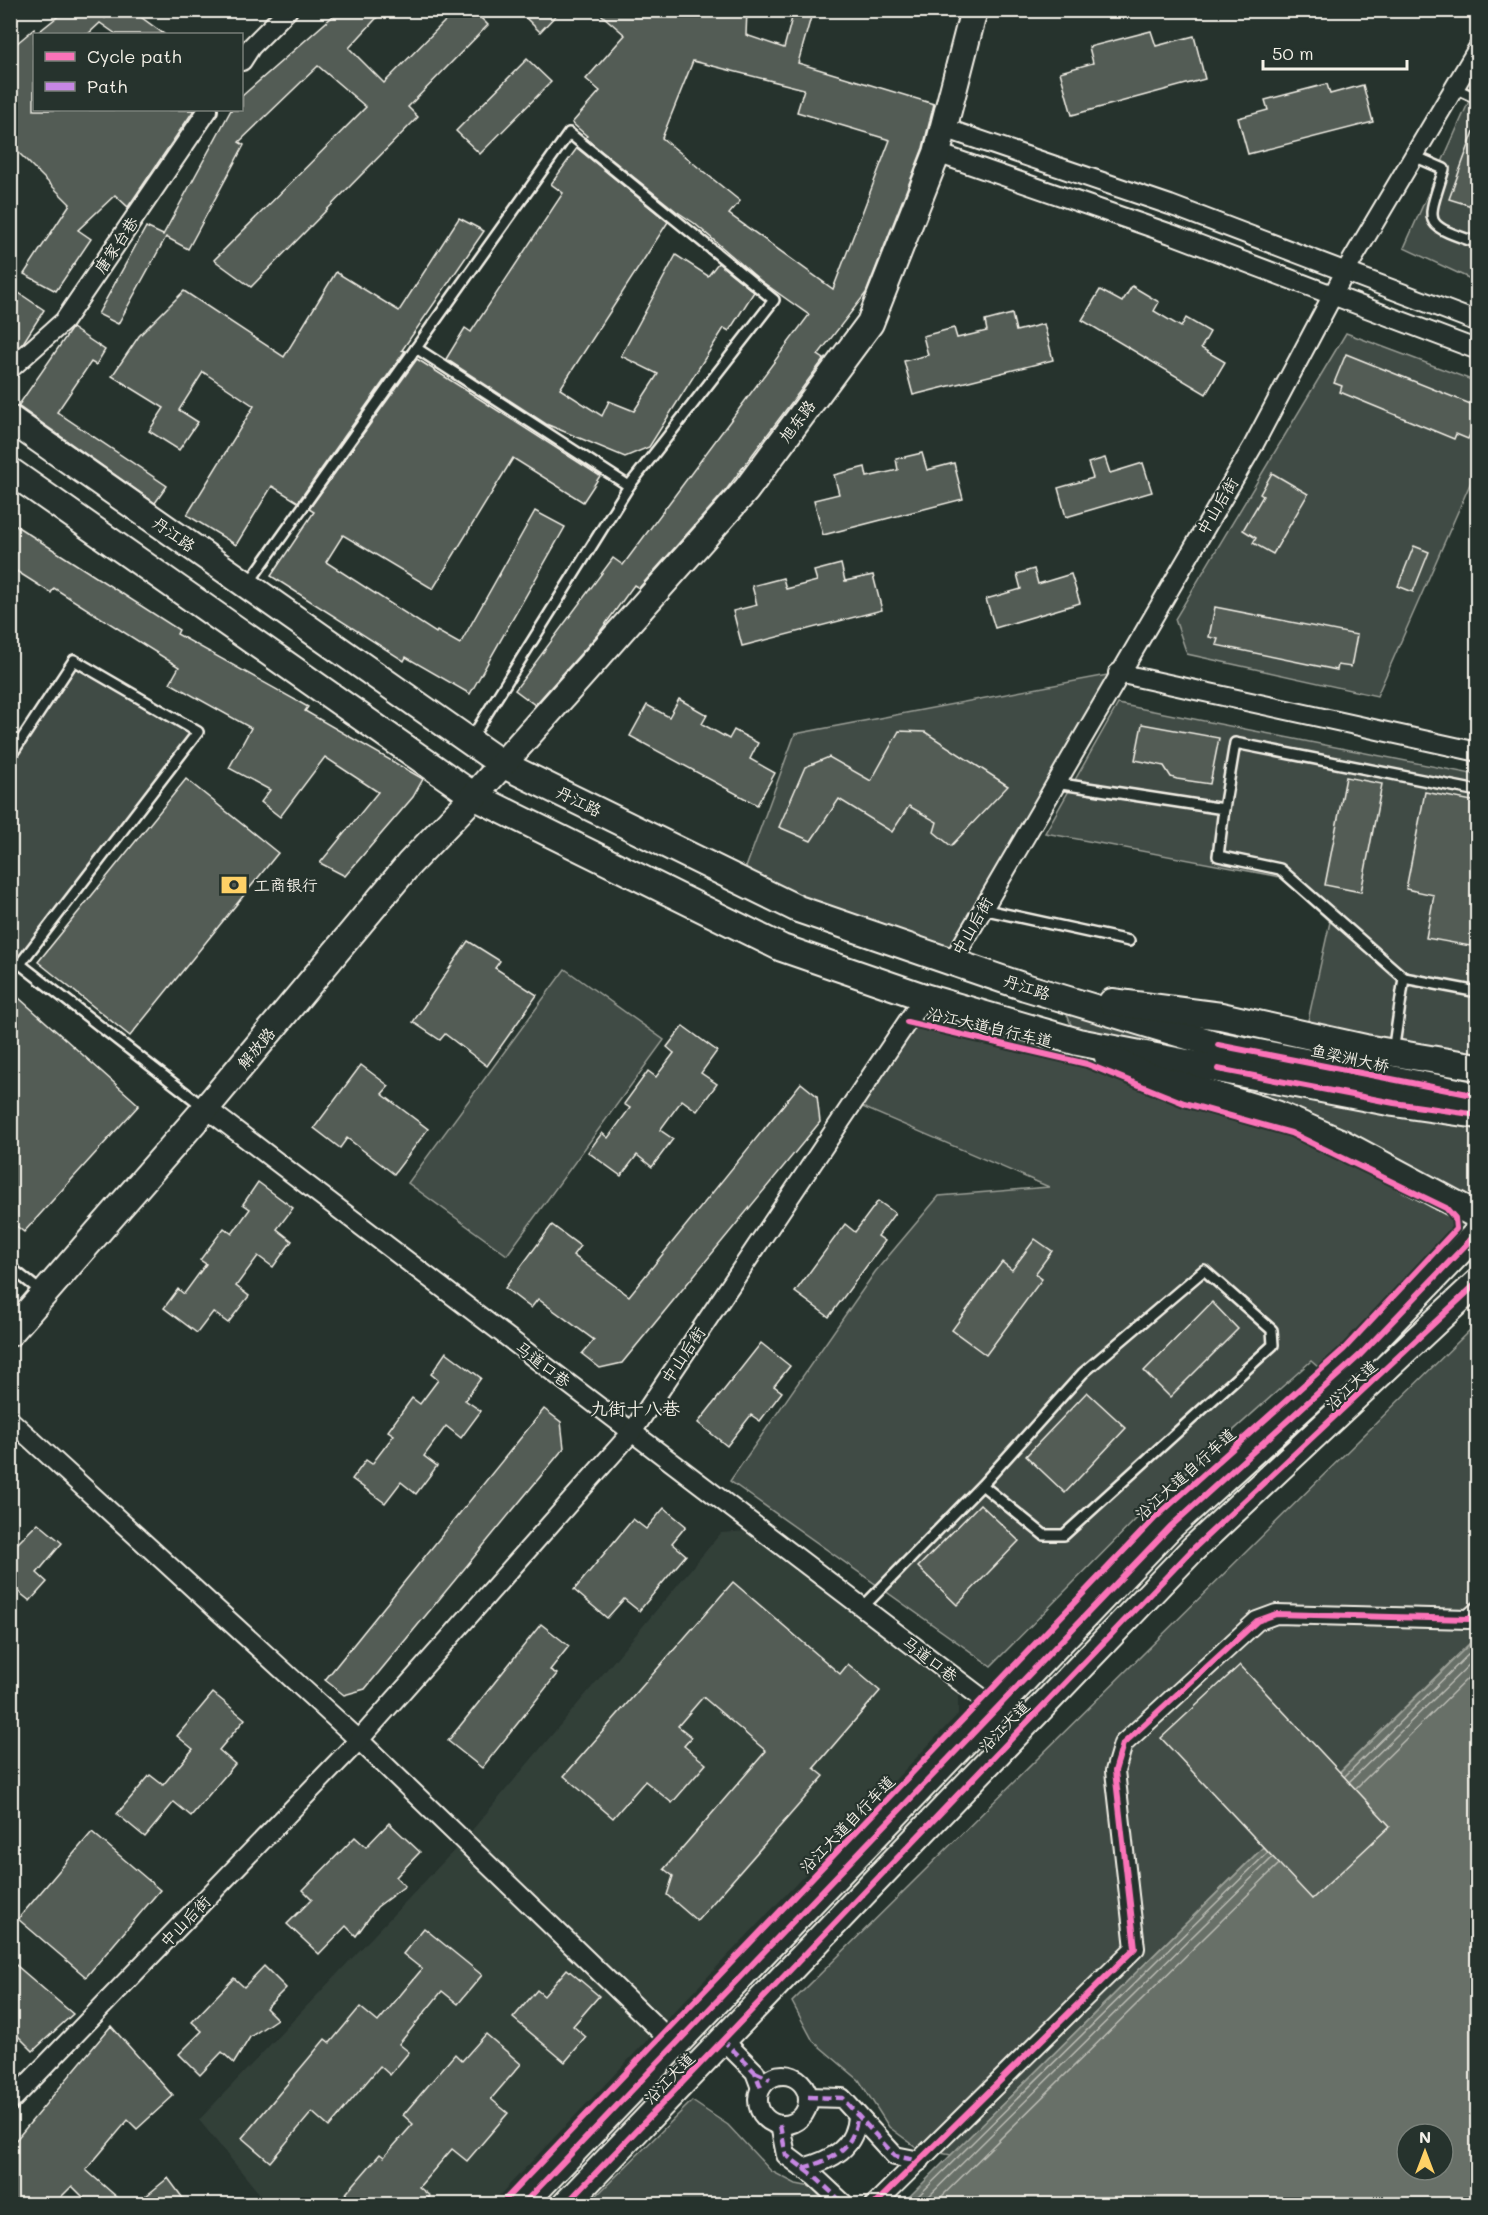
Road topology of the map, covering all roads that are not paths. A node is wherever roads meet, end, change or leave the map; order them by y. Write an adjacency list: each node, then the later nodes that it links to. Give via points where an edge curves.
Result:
1 (288, 10): 4 (street)
2 (974, 10): 8 (main road, 旭东路)
3 (1478, 48): 5 (street, 中山后街)
4 (243, 59)
5 (1454, 88): 6 (lane); 10 (street, 中山后街)
6 (1478, 99)
7 (207, 111): 17 (street, 唐家台巷, via 64,321)
8 (944, 128): 9 (main road, 旭东路); 12 (street, via 1170,205)
9 (937, 153): 13 (street); 26 (main road, 旭东路, via 870,323 746,490)
10 (1414, 156): 11 (lane, via 1444,169 1430,214 1434,225); 12 (street, 中山后街)
11 (1478, 243)
12 (1346, 272): 13 (street, 中山后街); 14 (street)
13 (1335, 296): 16 (street); 22 (street, 中山后街, via 1253,446)
14 (1478, 322)
15 (416, 348): 20 (lane); 20 (lane, via 569,133 774,300); 21 (lane)
16 (1478, 350)
17 (10, 369)
18 (10, 419): 21 (main road, 丹江路)
19 (10, 471): 29 (main road)
20 (629, 486): 23 (lane)
21 (248, 585): 23 (main road, 丹江路)
22 (1118, 674): 24 (street); 27 (street, 中山后街)
23 (470, 741): 26 (main road, 丹江路)
24 (1478, 752)
25 (10, 757): 35 (lane, via 74,660 198,732)
26 (502, 764): 29 (main road, 解放路); 34 (main road, 丹江路, via 798,909)
27 (1055, 783): 30 (lane); 31 (street, 中山后街)
28 (1478, 790): 30 (lane, via 1235,743)
29 (474, 796): 38 (main road, via 782,948); 45 (main road, 解放路, via 409,864)
30 (1224, 809): 36 (lane, via 1218,856 1280,869)
31 (982, 909): 32 (lane); 34 (street, 中山后街)
32 (1129, 941)
33 (10, 958): 35 (lane)
34 (952, 962): 39 (main road, 丹江路)
35 (22, 966): 45 (lane)
36 (1404, 978): 37 (lane); 41 (lane)
37 (1478, 992)
38 (924, 997): 40 (main road); 54 (street, 中山后街)
39 (1060, 997): 41 (main road, via 1221,1016); 42 (main road, 丹江路)
40 (1078, 1042): 42 (main road); 47 (main road, via 1141,1073 1276,1114 1342,1143)
41 (1393, 1052): 43 (main road)
42 (1218, 1057): 44 (main road, 鱼梁洲大桥); 46 (main road, via 1394,1103)
43 (1478, 1067)
44 (1478, 1096)
45 (206, 1108): 51 (main road, 解放路); 54 (street, 马道口巷)
46 (1478, 1115)
47 (1478, 1216)
48 (1478, 1232): 58 (main road, 沿江大道, via 1360,1355 1170,1527)
49 (10, 1267): 51 (lane)
50 (1478, 1282): 60 (main road, 沿江大道, via 1193,1549)
51 (44, 1294): 52 (main road, 解放路)
52 (10, 1333)
53 (10, 1420): 59 (street)
54 (632, 1432): 56 (street, 马道口巷); 59 (street, 中山后街)
55 (982, 1485): 55 (lane, via 1083,1373 1204,1270 1272,1330 1273,1345 1064,1536 1044,1534); 56 (lane)
56 (863, 1608): 58 (street, 马道口巷)
57 (1478, 1611): 67 (street, via 1469,1619 1276,1614 1257,1621 1123,1744 1116,1771 1135,1948)
58 (995, 1708): 61 (main road, 沿江大道)
59 (359, 1740): 61 (street); 64 (street, 中山后街)
60 (723, 2039): 62 (street); 70 (main road, 沿江大道)
61 (676, 2046): 69 (main road, 沿江大道)
62 (762, 2080): 63 (street, via 791,2076 804,2086); 66 (street, via 760,2111)
63 (808, 2097): 65 (street, via 842,2098); 66 (street, via 802,2117)
64 (10, 2102)
65 (857, 2115): 67 (street, via 895,2156); 68 (street, via 857,2129 840,2153)
66 (780, 2125): 68 (street, via 786,2155)
67 (920, 2161): 72 (street)
68 (803, 2168): 71 (street)
69 (523, 2205)
70 (566, 2205)
71 (844, 2205)
72 (875, 2205)

